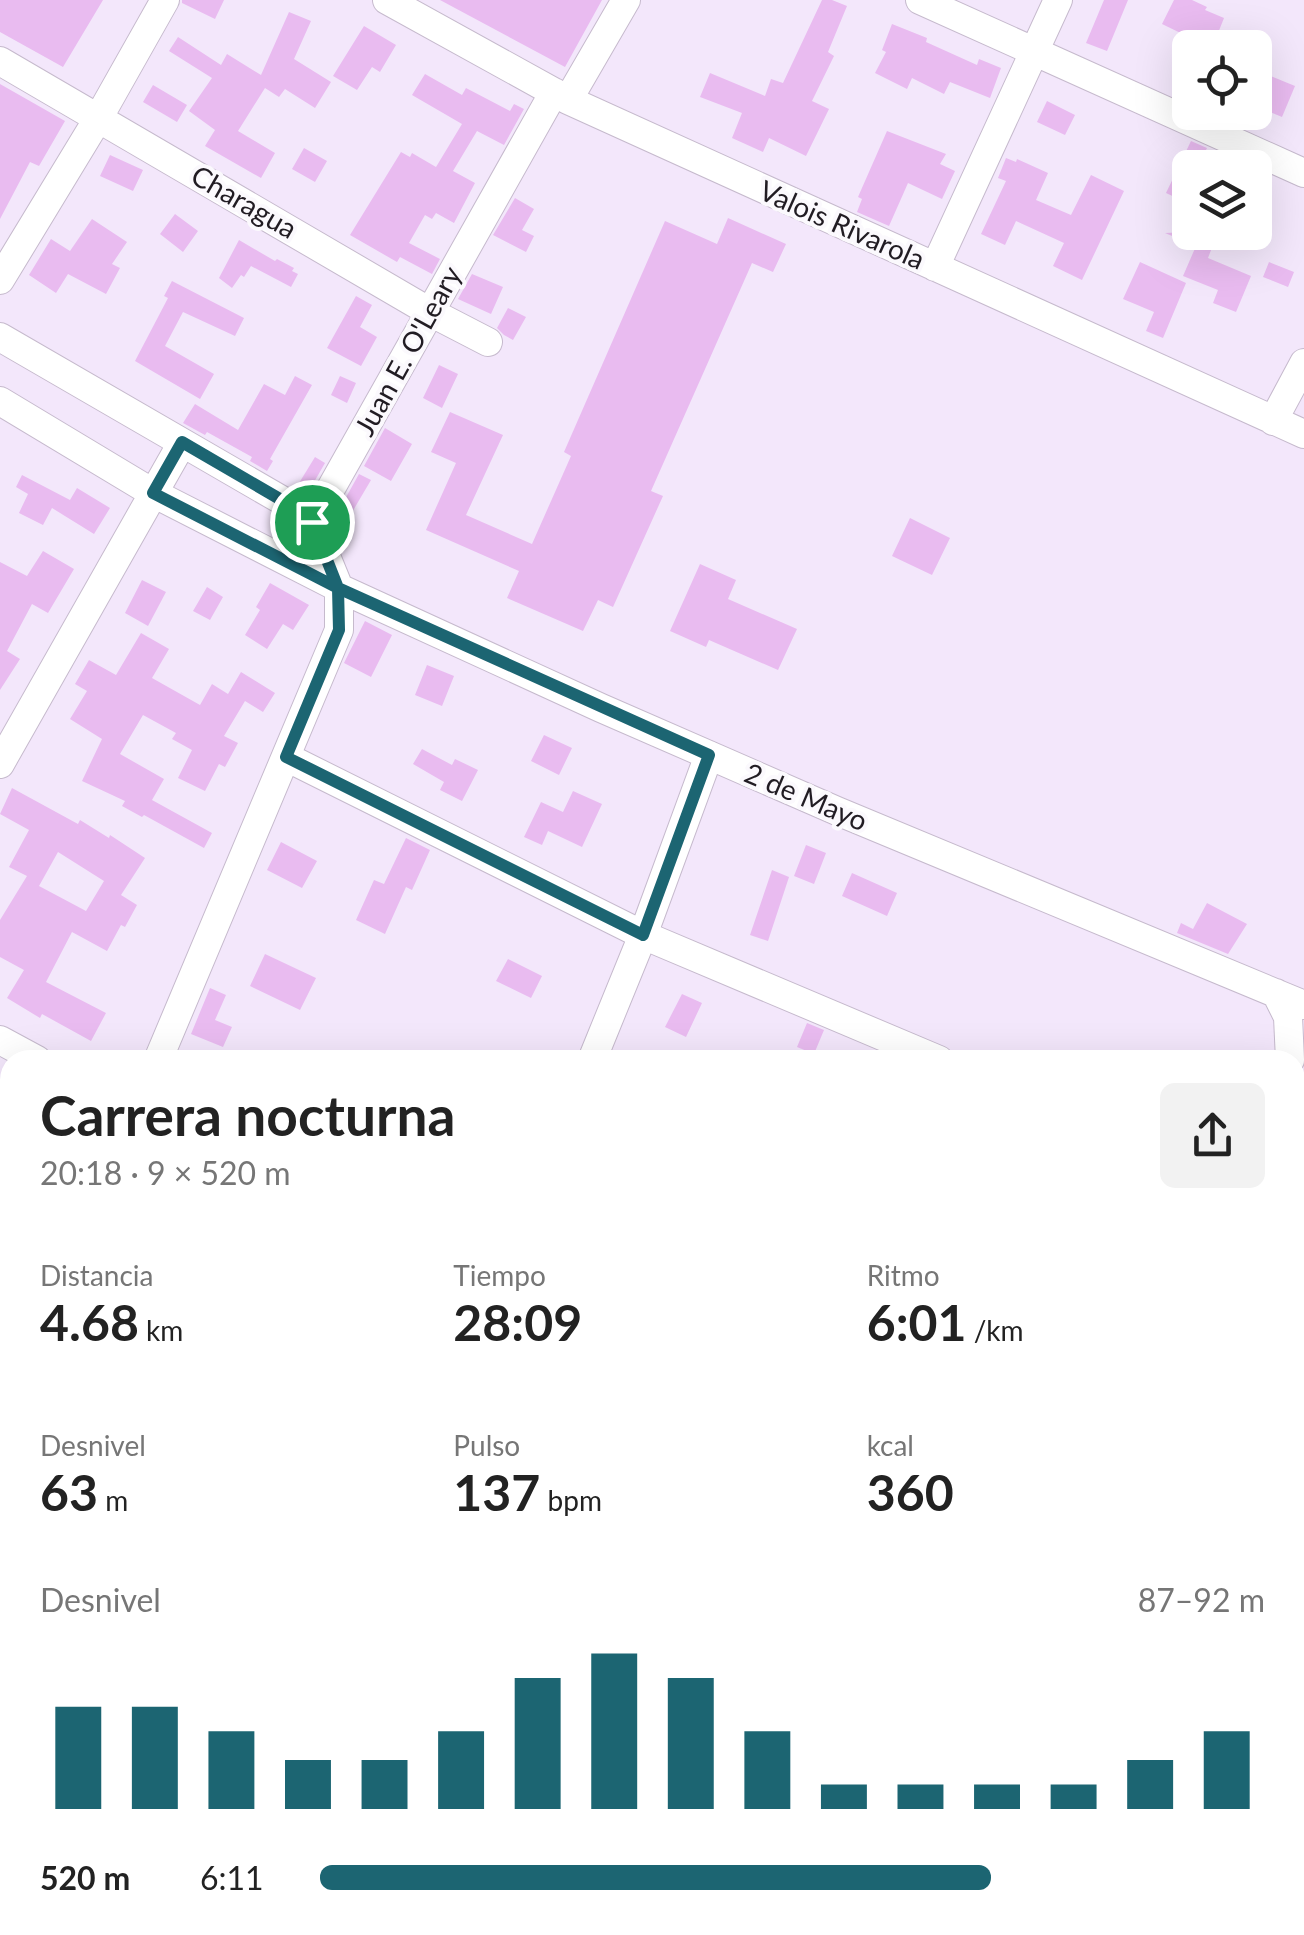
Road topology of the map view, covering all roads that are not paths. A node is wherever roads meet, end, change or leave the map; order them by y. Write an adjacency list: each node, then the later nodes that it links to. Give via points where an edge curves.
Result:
1 (165, 0): 9 (street)
2 (387, 0): 8 (street, Valois Rivarola)
3 (626, 0): 8 (street, Juan E. O'Leary)
4 (920, 0): 6 (street)
5 (1058, 0): 6 (street)
6 (1034, 52): 10 (street); 11 (street)
7 (0, 61): 9 (street, Charagua)
8 (561, 96): 11 (street, Valois Rivarola); 13 (street, Juan E. O'Leary)
9 (99, 117): 12 (street); 13 (street, Charagua)
10 (1304, 172)
11 (935, 268): 18 (street, Valois Rivarola)
12 (0, 280)
13 (430, 312): 15 (street, Charagua); 22 (street, Juan E. O'Leary)
14 (0, 337): 20 (street)
15 (488, 342)
16 (1304, 362): 18 (street)
17 (0, 401): 21 (street, 2 de Mayo)
18 (1273, 420): 19 (street, Valois Rivarola)
19 (1304, 434)
20 (182, 442): 21 (street); 22 (street)
21 (153, 493): 23 (street, 2 de Mayo); 26 (street)
22 (312, 522): 23 (street)
23 (338, 588): 24 (street, 2 de Mayo); 25 (street, via 339,630)
24 (709, 755): 27 (street); 28 (street, 2 de Mayo)
25 (286, 757): 27 (street); 30 (street)
26 (0, 764)
27 (643, 935): 31 (street); 32 (street)
28 (1276, 994): 29 (street, 2 de Mayo); 33 (street, via 1288,1017)
29 (1304, 1005)
30 (162, 1050)
31 (596, 1050)
32 (915, 1050)
33 (1290, 1050)

